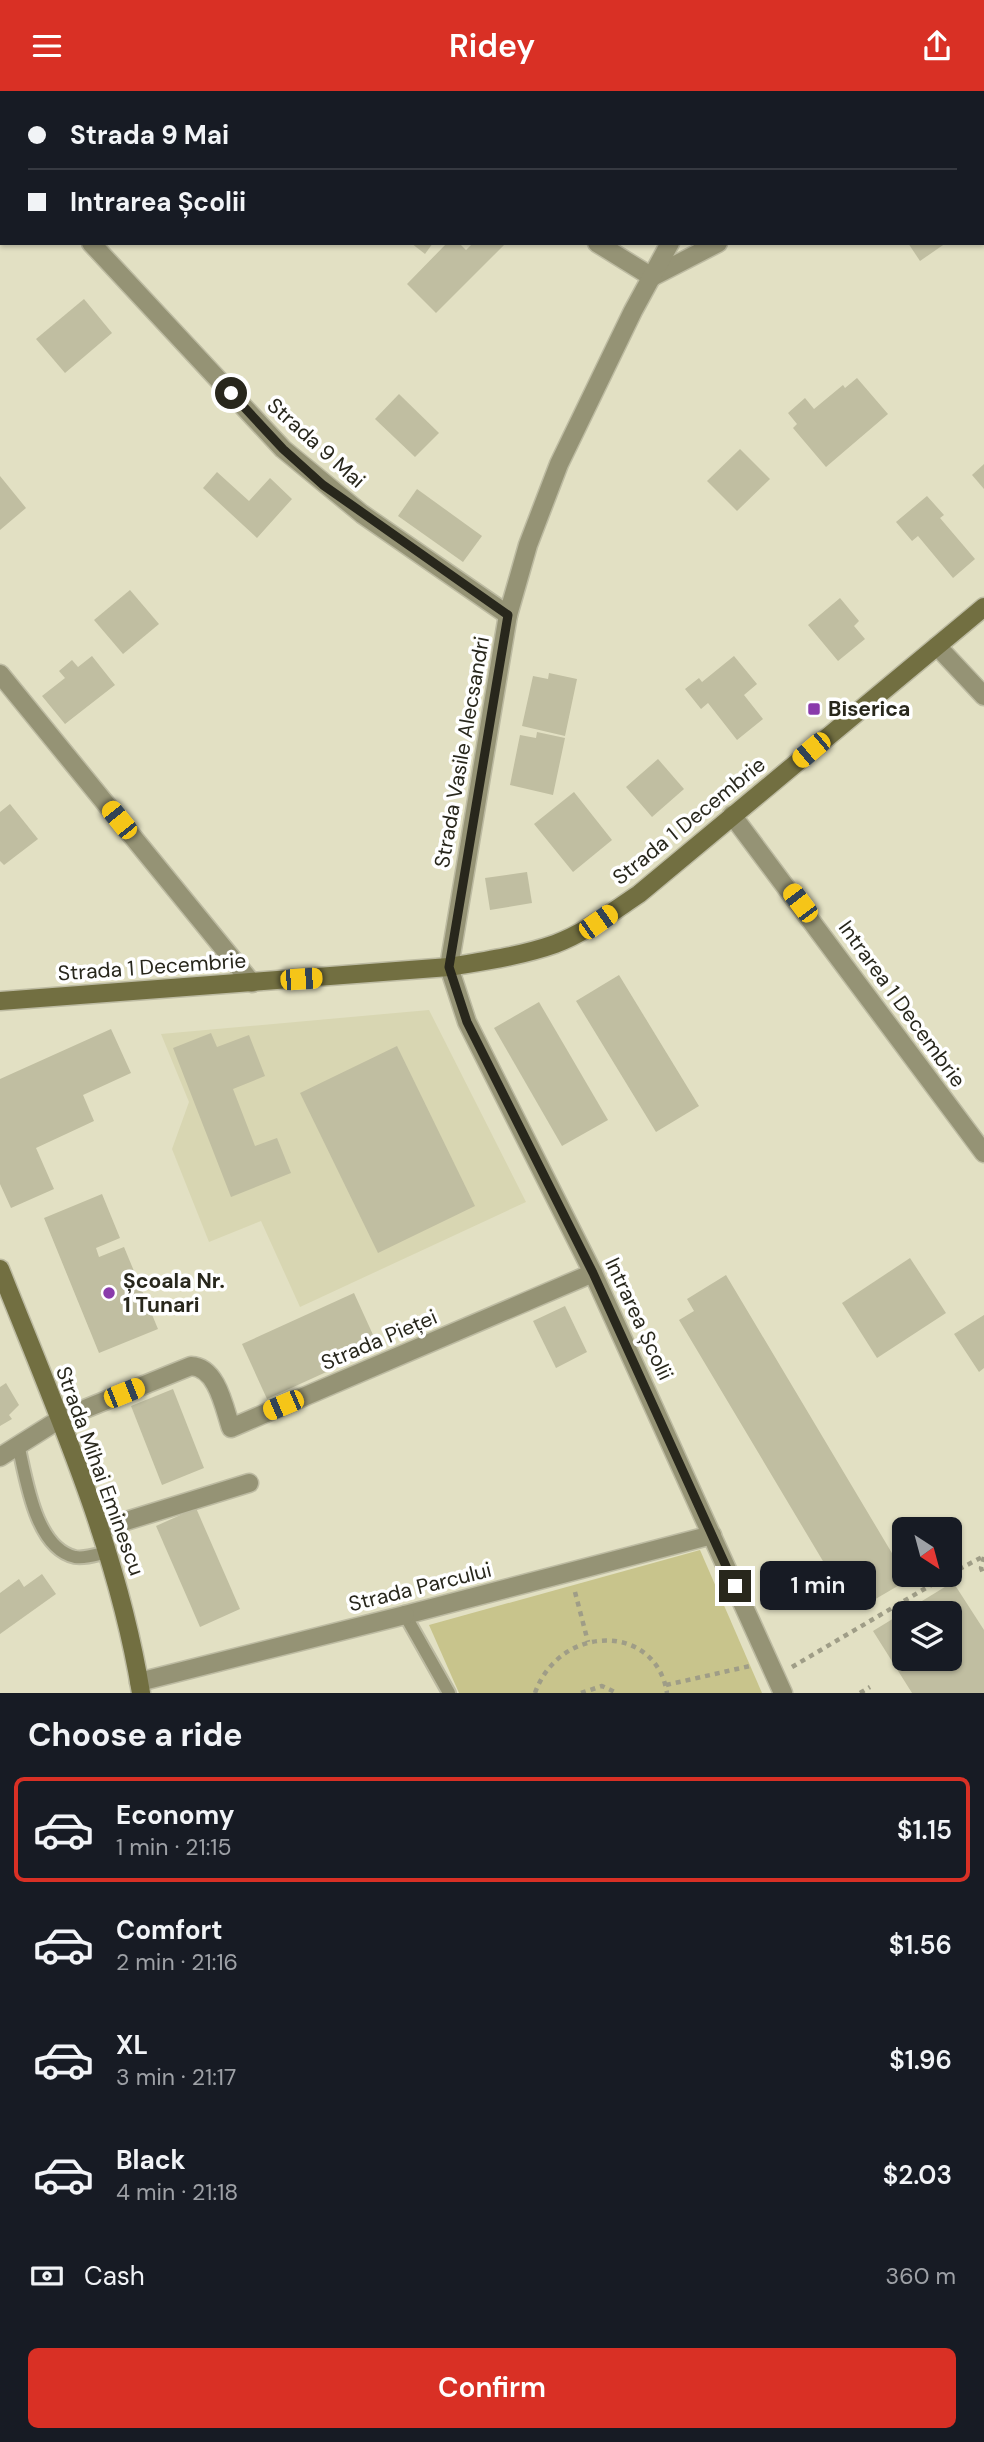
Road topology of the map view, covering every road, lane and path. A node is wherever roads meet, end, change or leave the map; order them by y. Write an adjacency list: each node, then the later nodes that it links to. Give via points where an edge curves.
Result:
1 (93, 245): 7 (street, Strada 9 Mai, via 283,449 362,514)
2 (600, 245): 5 (street)
3 (669, 245): 5 (street, Strada Vasile Alecsandri)
4 (714, 245): 5 (street)
5 (652, 277): 7 (street, Strada Vasile Alecsandri, via 559,464)
6 (984, 607): 8 (main road, Strada 1 Decembrie)
7 (508, 615): 12 (street, Strada Vasile Alecsandri)
8 (937, 646): 10 (street); 11 (main road, Strada 1 Decembrie)
9 (0, 674): 13 (street)
10 (984, 696)
11 (732, 815): 12 (main road, Strada 1 Decembrie, via 639,894 598,922 556,943); 15 (street, Intrarea 1 Decembrie)
12 (449, 967): 13 (main road, Strada 1 Decembrie); 17 (street, Intrarea Școlii, via 467,1022)
13 (252, 983): 14 (main road, Strada 1 Decembrie)
14 (0, 1001)
15 (984, 1153)
16 (0, 1269): 18 (main road, Strada Mihai Eminescu)
17 (593, 1273): 18 (street, Strada Pieței, via 231,1428 211,1376 201,1366 191,1366); 23 (street, Intrarea Școlii)
18 (60, 1419): 19 (street); 22 (main road, Strada Mihai Eminescu)
19 (18, 1444): 20 (street); 24 (lane, via 38,1519 55,1544 78,1558)
20 (0, 1457)
21 (250, 1483): 22 (street)
22 (100, 1529): 24 (main road, Strada Mihai Eminescu)
23 (712, 1535): 27 (street, Strada Parcului); 32 (street, Intrarea Școlii)
24 (108, 1552): 34 (main road, Strada Mihai Eminescu)
25 (984, 1556): 26 (path); 28 (path)
26 (962, 1567)
27 (569, 1572): 30 (street, Strada Parcului); 31 (path)
28 (984, 1576)
29 (927, 1587): 32 (path)
30 (405, 1615): 34 (street, Strada Parcului); 36 (lane)
31 (588, 1642): 33 (path, via 620,1642 640,1651); 37 (path, via 556,1657)
32 (776, 1677): 33 (path)
33 (666, 1685): 40 (path)
34 (140, 1687)
35 (870, 1687): 41 (path)
36 (449, 1693)
37 (535, 1693)
38 (581, 1693): 39 (path, via 602,1686)
39 (617, 1693)
40 (667, 1693)
41 (860, 1693)

